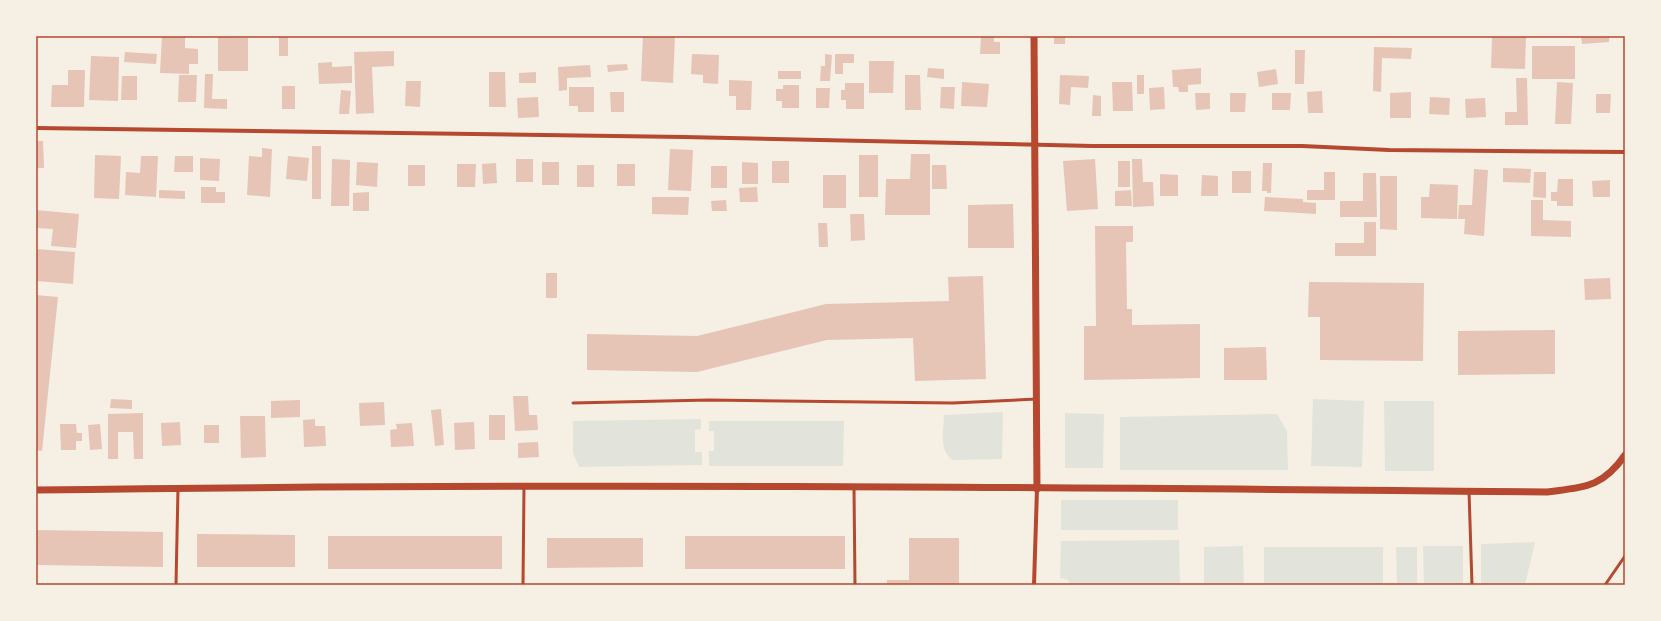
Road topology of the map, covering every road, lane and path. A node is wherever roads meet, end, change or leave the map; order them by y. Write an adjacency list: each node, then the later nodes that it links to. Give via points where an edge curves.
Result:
1 (1034, 36): 3 (street)
2 (36, 128): 3 (street)
3 (1036, 144): 4 (street); 5 (street)
4 (1625, 152)
5 (1037, 399): 6 (lane, via 953,404 709,400); 11 (street)
6 (573, 403)
7 (1625, 455): 13 (street, via 1603,480 1589,486 1547,492)
8 (524, 487): 9 (street); 10 (street); 16 (lane)
9 (854, 487): 11 (street); 17 (lane)
10 (178, 488): 12 (street); 15 (lane)
11 (1037, 489): 13 (street); 18 (street)
12 (36, 490)
13 (1469, 491): 19 (lane)
14 (1625, 556): 20 (lane)
15 (176, 585)
16 (523, 585)
17 (855, 585)
18 (1034, 585)
19 (1472, 585)
20 (1605, 585)

